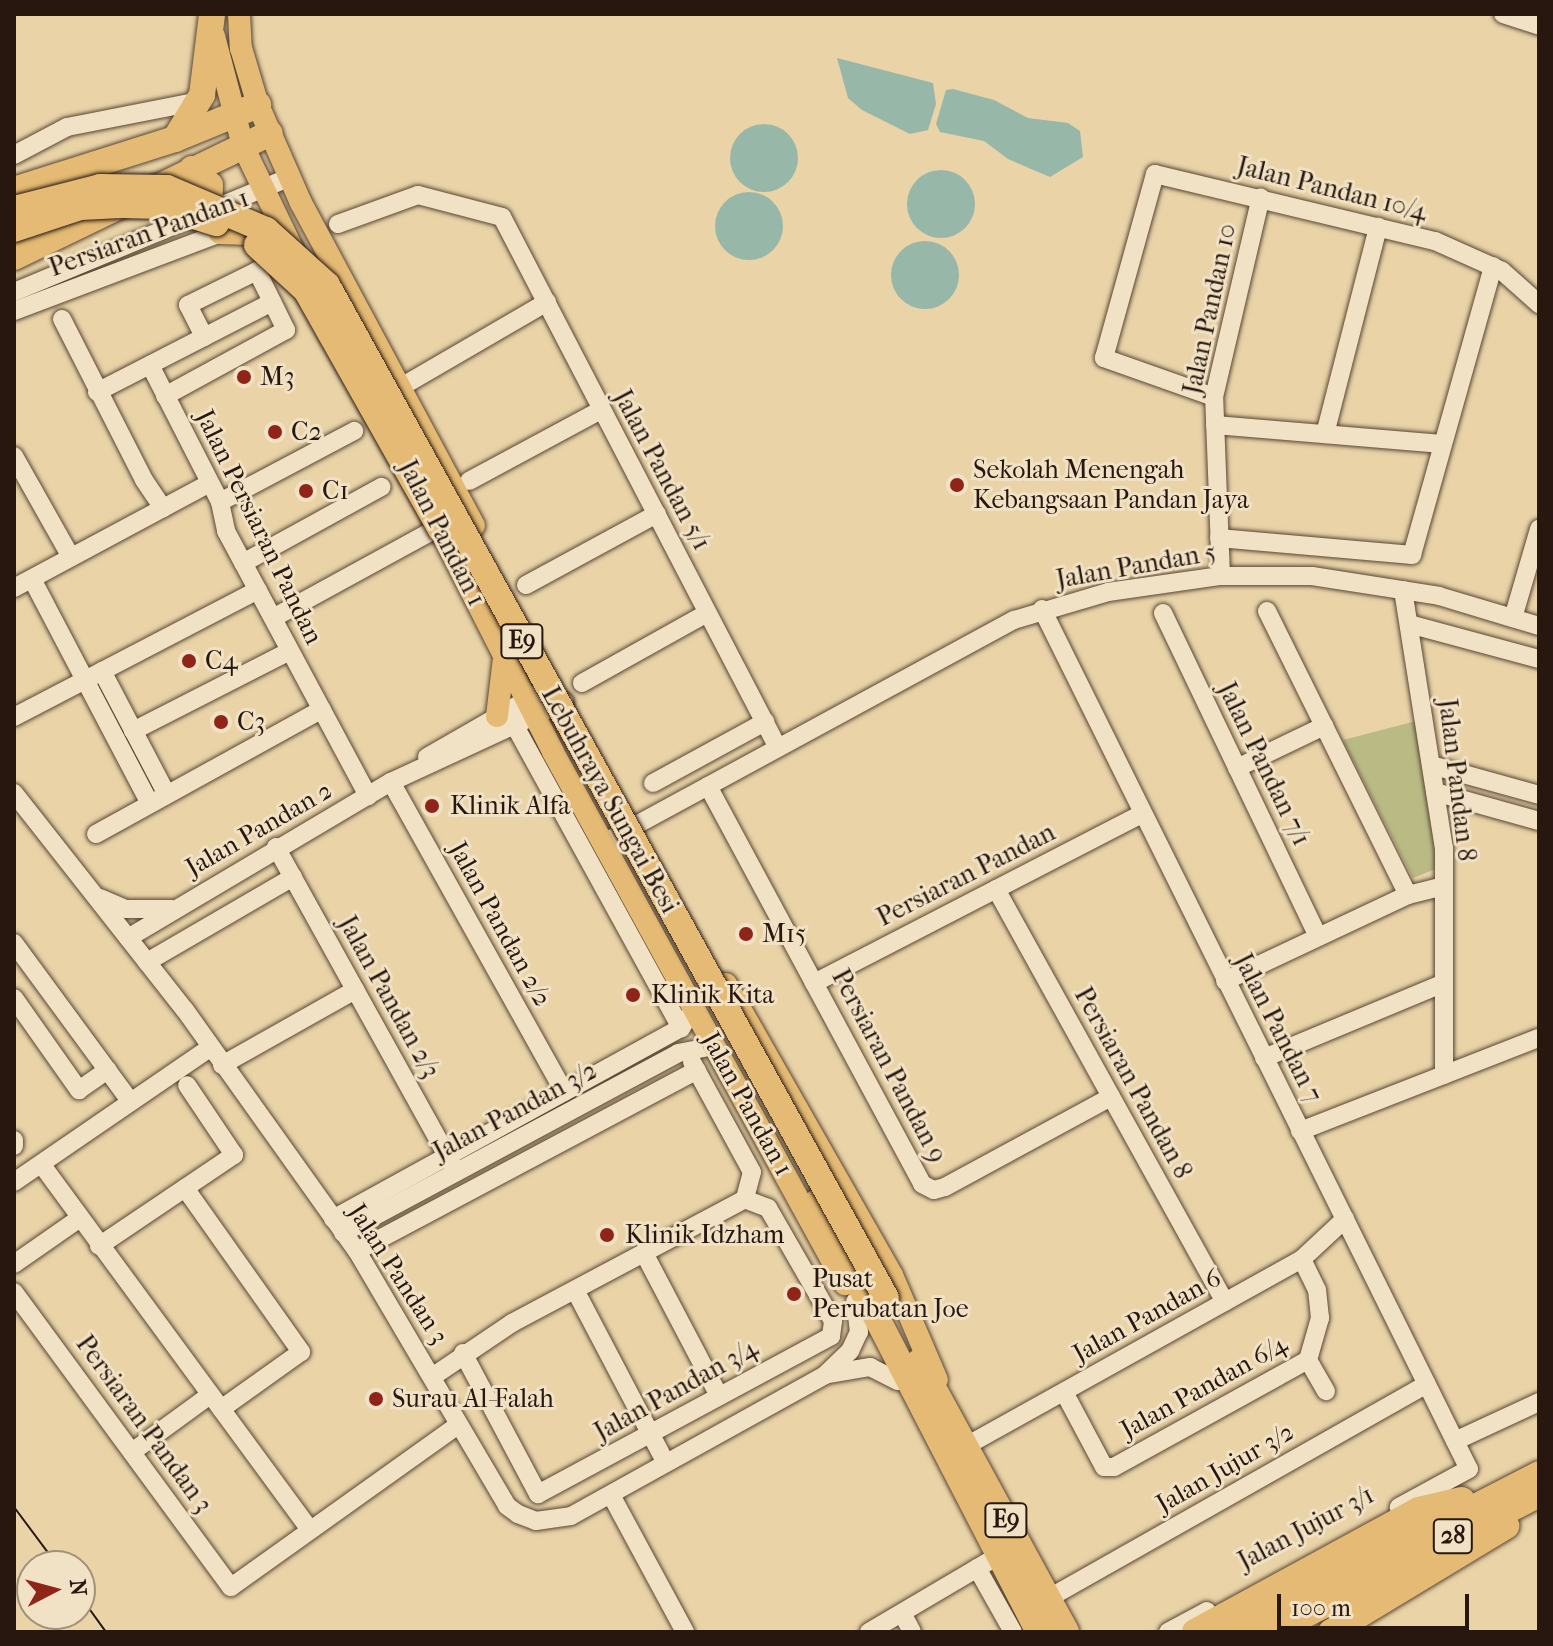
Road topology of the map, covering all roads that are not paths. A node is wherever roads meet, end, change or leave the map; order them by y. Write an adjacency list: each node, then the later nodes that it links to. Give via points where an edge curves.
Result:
1 (239, 14): 6 (main road, Jalan Pandan 1, via 241,48)
2 (1503, 14): 4 (street)
3 (212, 15): 5 (highway); 7 (main road, Jalan Pandan 1)
4 (1539, 26)
5 (200, 101): 9 (highway); 11 (street, via 67,127)
6 (258, 105): 7 (highway); 8 (main road, Jalan Pandan 1)
7 (232, 115): 9 (highway); 10 (main road, Jalan Pandan 1)
8 (270, 133): 10 (highway); 13 (main road, Jalan Pandan 1)
9 (175, 139): 14 (highway)
10 (243, 146): 12 (highway); 15 (main road, Jalan Pandan 1)
11 (14, 155)
12 (192, 169): 21 (highway, via 210,185); 24 (highway)
13 (290, 177): 15 (street, Persiaran Pandan 1); 18 (main road, Jalan Pandan 1)
14 (41, 178): 16 (highway); 24 (highway, via 74,184 83,198)
15 (261, 189): 20 (main road, Jalan Pandan 1); 21 (street, Persiaran Pandan 1)
16 (14, 190)
17 (1261, 197): 23 (street, Jalan Pandan 10/4); 40 (street, Jalan Pandan 10); 40 (street, Jalan Pandan 10/4, via 1155,174 1104,358)
18 (301, 203): 20 (street, Persiaran Pandan 1); 37 (main road, Jalan Pandan 1)
19 (14, 209): 162 (highway, Lebuhraya Sungai Besi / E9, bridge, via 100,187 167,188 266,230 327,285)
20 (274, 215): 21 (street, Persiaran Pandan 1); 28 (main road, Jalan Pandan 1)
21 (215, 222): 28 (main road, via 266,239); 29 (street, Persiaran Pandan 1); 33 (street, Persiaran Pandan 1)
22 (338, 224): 31 (street, Jalan Pandan 5/1, via 418,195 502,217)
23 (1378, 227): 27 (street, Jalan Pandan 10/4, via 1435,241); 44 (street)
24 (72, 228): 26 (highway)
25 (14, 229): 162 (highway, Lebuhraya Sungai Besi / E9, bridge, via 80,207 162,206 213,221 253,242 306,290)
26 (14, 257)
27 (1493, 266): 32 (street, Jalan Pandan 10/4); 45 (street)
28 (309, 276): 53 (main road, Jalan Pandan 1)
29 (14, 292)
30 (272, 302): 35 (street); 35 (street, via 257,271 188,305); 39 (street, via 286,330)
31 (547, 302): 37 (street); 41 (street, Jalan Pandan 5/1)
32 (1539, 304)
33 (14, 311)
34 (62, 319): 38 (street)
35 (204, 337): 36 (street)
36 (150, 365): 38 (street); 39 (street, Jalan Persiaran Pandan)
37 (401, 387): 78 (main road, Jalan Pandan 1)
38 (97, 392): 51 (street)
39 (165, 396): 48 (street, Jalan Persiaran Pandan)
40 (1214, 397): 42 (street, Jalan Pandan 10)
41 (601, 410): 47 (street); 52 (street, Jalan Pandan 5/1)
42 (1215, 425): 44 (street); 55 (street, Jalan Pandan 10)
43 (354, 431): 50 (street)
44 (1325, 434): 45 (street)
45 (1442, 444): 55 (street, via 1412,555)
46 (14, 456): 56 (street)
47 (469, 481)
48 (210, 483): 50 (street, Jalan Persiaran Pandan); 51 (street)
49 (381, 487): 57 (street)
50 (220, 502): 57 (street, Jalan Persiaran Pandan, via 226,531)
51 (163, 508): 56 (street)
52 (657, 514): 60 (street); 66 (street, Jalan Pandan 5/1)
53 (439, 527): 68 (street); 72 (main road, Jalan Pandan 1)
54 (1539, 529): 69 (street)
55 (1219, 538): 58 (street, Jalan Pandan 10)
56 (71, 557): 59 (street)
57 (243, 563): 62 (street, Jalan Persiaran Pandan)
58 (1221, 576): 63 (street, Jalan Pandan 5, via 1312,576); 64 (street, Jalan Pandan 5, via 1108,592)
59 (32, 579): 61 (street); 76 (street)
60 (526, 585)
61 (14, 588)
62 (258, 590): 68 (street, Jalan Persiaran Pandan); 75 (street)
63 (1403, 590): 69 (street, Jalan Pandan 5); 70 (street, Jalan Pandan 8)
64 (1042, 609): 85 (street, Jalan Pandan 5); 97 (street, Jalan Pandan 7)
65 (1267, 611): 83 (street)
66 (707, 613): 77 (street); 82 (street, Jalan Pandan 5/1)
67 (1163, 613): 87 (street, Jalan Pandan 7/1)
68 (273, 618): 73 (street, Jalan Persiaran Pandan)
69 (1513, 618): 71 (street, Jalan Pandan 5)
70 (1409, 624): 74 (street); 86 (street, Jalan Pandan 8)
71 (1539, 626)
72 (501, 648): 80 (main road, Jalan Pandan 1); 80 (main road)
73 (290, 651): 79 (street, Jalan Persiaran Pandan); 84 (street)
74 (1539, 659)
75 (102, 671): 76 (street); 84 (street)
76 (85, 680): 81 (street); 96 (street)
77 (582, 683)
78 (560, 693): 80 (street, Jalan Pandan 2); 99 (main road, Jalan Pandan 1)
79 (322, 709): 93 (street); 95 (street, Jalan Persiaran Pandan)
80 (518, 715): 88 (street, Jalan Pandan 2, via 427,756 419,769); 101 (main road, Jalan Pandan 1); 119 (street)
81 (14, 717)
82 (765, 722): 85 (street, Jalan Pandan 5/1); 89 (street)
83 (1324, 726): 87 (street); 107 (street)
84 (133, 731): 93 (street)
85 (777, 746): 90 (street, Jalan Pandan 5)
86 (1431, 765): 91 (street, Jalan Pandan 8); 94 (street)
87 (1237, 768): 109 (street, Jalan Pandan 7/1)
88 (391, 782): 95 (street, Jalan Pandan 2); 130 (street, Jalan Pandan 2/2)
89 (653, 783)
90 (708, 786): 99 (street, Jalan Pandan 5); 114 (street, Persiaran Pandan 9)
91 (1435, 792): 98 (street); 104 (street, Jalan Pandan 8)
92 (14, 793): 106 (street, Jalan Pandan 3)
93 (166, 793): 96 (street)
94 (1539, 795)
95 (368, 796): 102 (street, Jalan Pandan 2)
96 (150, 804): 100 (street)
97 (1142, 814): 105 (street, Persiaran Pandan); 113 (street, Jalan Pandan 7)
98 (1539, 821)
99 (634, 827): 101 (street, Jalan Pandan 5); 118 (main road, Jalan Pandan 1)
100 (96, 834)
101 (603, 843): 119 (main road, Jalan Pandan 1)
102 (276, 847): 103 (street, Jalan Pandan 2/3); 108 (street, Jalan Pandan 2)
103 (293, 877): 112 (street); 116 (street, Jalan Pandan 2/3)
104 (1444, 886): 107 (street); 115 (street, Jalan Pandan 8)
105 (996, 889): 114 (street, Persiaran Pandan); 131 (street, Persiaran Pandan 8)
106 (94, 894): 108 (street, via 126,909); 110 (street, Jalan Pandan 3)
107 (1408, 895): 109 (street)
108 (175, 909): 110 (street, Jalan Pandan 2); 112 (street, via 148,936)
109 (1318, 937): 113 (street)
110 (128, 938): 112 (street, Jalan Pandan 3)
111 (14, 943): 126 (street)
112 (146, 961): 122 (street, Jalan Pandan 3)
113 (1225, 981): 124 (street, Jalan Pandan 7)
114 (814, 983): 131 (street, Persiaran Pandan 9, via 922,1184 934,1190)
115 (1444, 983): 124 (street); 128 (street, Jalan Pandan 8)
116 (355, 990): 125 (street); 134 (street, Jalan Pandan 2/3)
117 (14, 998): 126 (street, via 79,1090)
118 (736, 1000): 119 (main road, via 715,1001); 162 (main road, Jalan Pandan 1, via 892,1275 933,1367)
119 (692, 1019): 121 (main road, Jalan Pandan 1); 130 (street)
120 (1539, 1038): 128 (street)
121 (715, 1046): 123 (street, Jalan Pandan 3/2); 149 (main road, Jalan Pandan 1)
122 (210, 1048): 125 (street, Jalan Pandan 3); 132 (street)
123 (687, 1049): 127 (street); 134 (street, Jalan Pandan 3/2)
124 (1264, 1058): 133 (street, Jalan Pandan 7)
125 (222, 1065): 141 (street, Jalan Pandan 3)
126 (108, 1070): 132 (street)
127 (697, 1070): 138 (street, via 752,1172); 143 (street, Jalan Pandan 3/2)
128 (1444, 1075): 133 (street)
129 (187, 1085): 137 (street, via 234,1155)
130 (564, 1092): 134 (street)
131 (1111, 1097): 150 (street, Persiaran Pandan 8)
132 (131, 1102): 135 (street)
133 (1300, 1131): 140 (street, Jalan Pandan 7)
134 (452, 1164): 141 (street)
135 (42, 1165): 136 (street); 139 (street)
136 (14, 1182)
137 (185, 1188): 142 (street); 160 (street, via 301,1352)
138 (745, 1199): 144 (street); 159 (street, Jalan Pandan 3/4, via 768,1208 834,1329 831,1336)
139 (80, 1218): 142 (street); 146 (street)
140 (1345, 1219): 145 (street, Jalan Pandan 6); 156 (street, Jalan Pandan 7)
141 (338, 1226): 143 (street, Jalan Pandan 3)
142 (99, 1246): 160 (street)
143 (357, 1251): 153 (street, Jalan Pandan 3)
144 (644, 1253): 147 (street); 159 (street)
145 (1302, 1259): 150 (street, Jalan Pandan 6); 152 (street, Jalan Pandan 6/4, via 1317,1290 1320,1318)
146 (14, 1264)
147 (575, 1290): 151 (street); 164 (street)
148 (14, 1292): 167 (street, Persiaran Pandan 3)
149 (855, 1301): 154 (street, Jalan Pandan 3, via 859,1332 850,1351); 155 (main road, Jalan Pandan 1)
150 (1225, 1302): 158 (street, Jalan Pandan 6)
151 (460, 1354): 153 (street, via 454,1366); 164 (street, Jalan Pandan 3/4, via 538,1494)
152 (1308, 1360): 157 (street); 158 (street, Jalan Pandan 6/4, via 1114,1467 1104,1467)
153 (429, 1370): 163 (street, Jalan Pandan 3)
154 (825, 1375): 155 (street, Jalan Pandan 3, via 870,1367); 168 (street, Jalan Pandan 3)
155 (898, 1381): 162 (main road, Jalan Pandan 1)
156 (1427, 1384): 165 (street, Jalan Pandan 7); 177 (street, Jalan Jujur 3/2)
157 (1326, 1391)
158 (1064, 1392): 166 (street, Jalan Pandan 6)
159 (719, 1396): 164 (street, Jalan Pandan 3/4)
160 (216, 1402): 167 (street); 174 (street)
161 (1539, 1402): 165 (street)
162 (936, 1415): 166 (highway, Jalan Pandan 1 / E9); 175 (highway, Jalan Pandan 1 / E9)
163 (458, 1425): 171 (street, Jalan Pandan 3, via 507,1506 518,1514 551,1521); 174 (street)
164 (650, 1434): 168 (street)
165 (1455, 1441): 169 (street, Jalan Pandan 7)
166 (966, 1446): 177 (highway, Jalan Pandan 1 / E9)
167 (132, 1452): 174 (street, Persiaran Pandan 3, via 231,1587)
168 (666, 1463): 171 (street, Jalan Pandan 3)
169 (1469, 1469): 185 (street, Jalan Jujur 3/1)
170 (1539, 1474): 172 (highway, 28)
171 (611, 1495): 179 (street)
172 (1490, 1496): 176 (highway, 28); 186 (highway, via 1419,1510)
173 (1531, 1497): 176 (highway, 28); 189 (highway, via 1505,1527)
174 (309, 1529)
175 (988, 1562): 178 (street); 182 (street); 183 (highway, Jalan Pandan 1 / E9)
176 (1379, 1565): 187 (highway, 28); 188 (highway, 28)
177 (1049, 1598): 184 (highway, Jalan Pandan 1 / E9)
178 (902, 1613): 180 (street); 181 (street)
179 (685, 1632)
180 (869, 1632)
181 (912, 1632)
182 (1013, 1632)
183 (1039, 1632)
184 (1066, 1632)
185 (1168, 1632)
186 (1195, 1632)
187 (1232, 1632)
188 (1272, 1632)
189 (1331, 1632)

